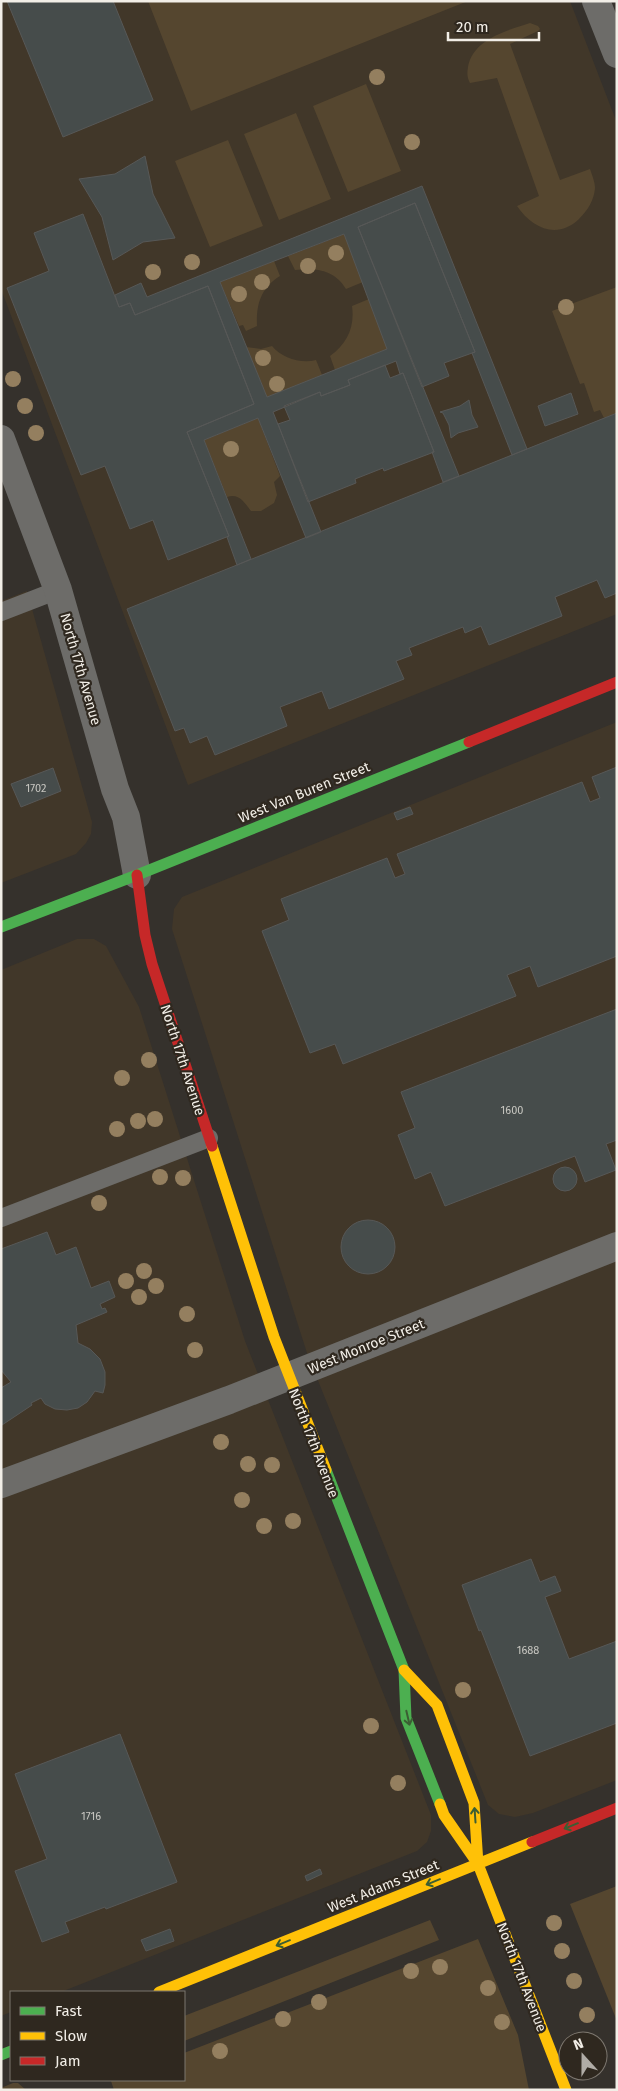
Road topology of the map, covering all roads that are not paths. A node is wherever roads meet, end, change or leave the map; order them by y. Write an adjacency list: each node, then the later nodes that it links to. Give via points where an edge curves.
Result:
1 (596, 1): 2 (street)
2 (617, 54)
3 (1, 438): 4 (street, North 17th Avenue)
4 (58, 590): 5 (lane); 7 (street, North 17th Avenue, via 126,817)
5 (1, 612)
6 (617, 682): 7 (main road, West Van Buren Street)
7 (137, 875): 8 (main road, West Van Buren Street); 9 (main road, North 17th Avenue, via 152,964)
8 (1, 927)
9 (209, 1138): 10 (lane); 12 (main road, North 17th Avenue)
10 (1, 1218)
11 (617, 1246): 12 (street, West Monroe Street)
12 (288, 1377): 13 (street, West Monroe Street); 14 (main road, North 17th Avenue)
13 (1, 1484)
14 (404, 1670): 16 (main road, North 17th Avenue, one-way to 16, via 406,1718 444,1815); 16 (main road, North 17th Avenue, one-way to 14, via 474,1803 437,1705)
15 (617, 1808): 16 (main road, West Adams Street, one-way to 16)
16 (478, 1864): 17 (main road, West Adams Street, one-way to 17); 18 (main road, North 17th Avenue)
17 (161, 1991)
18 (566, 2090)

